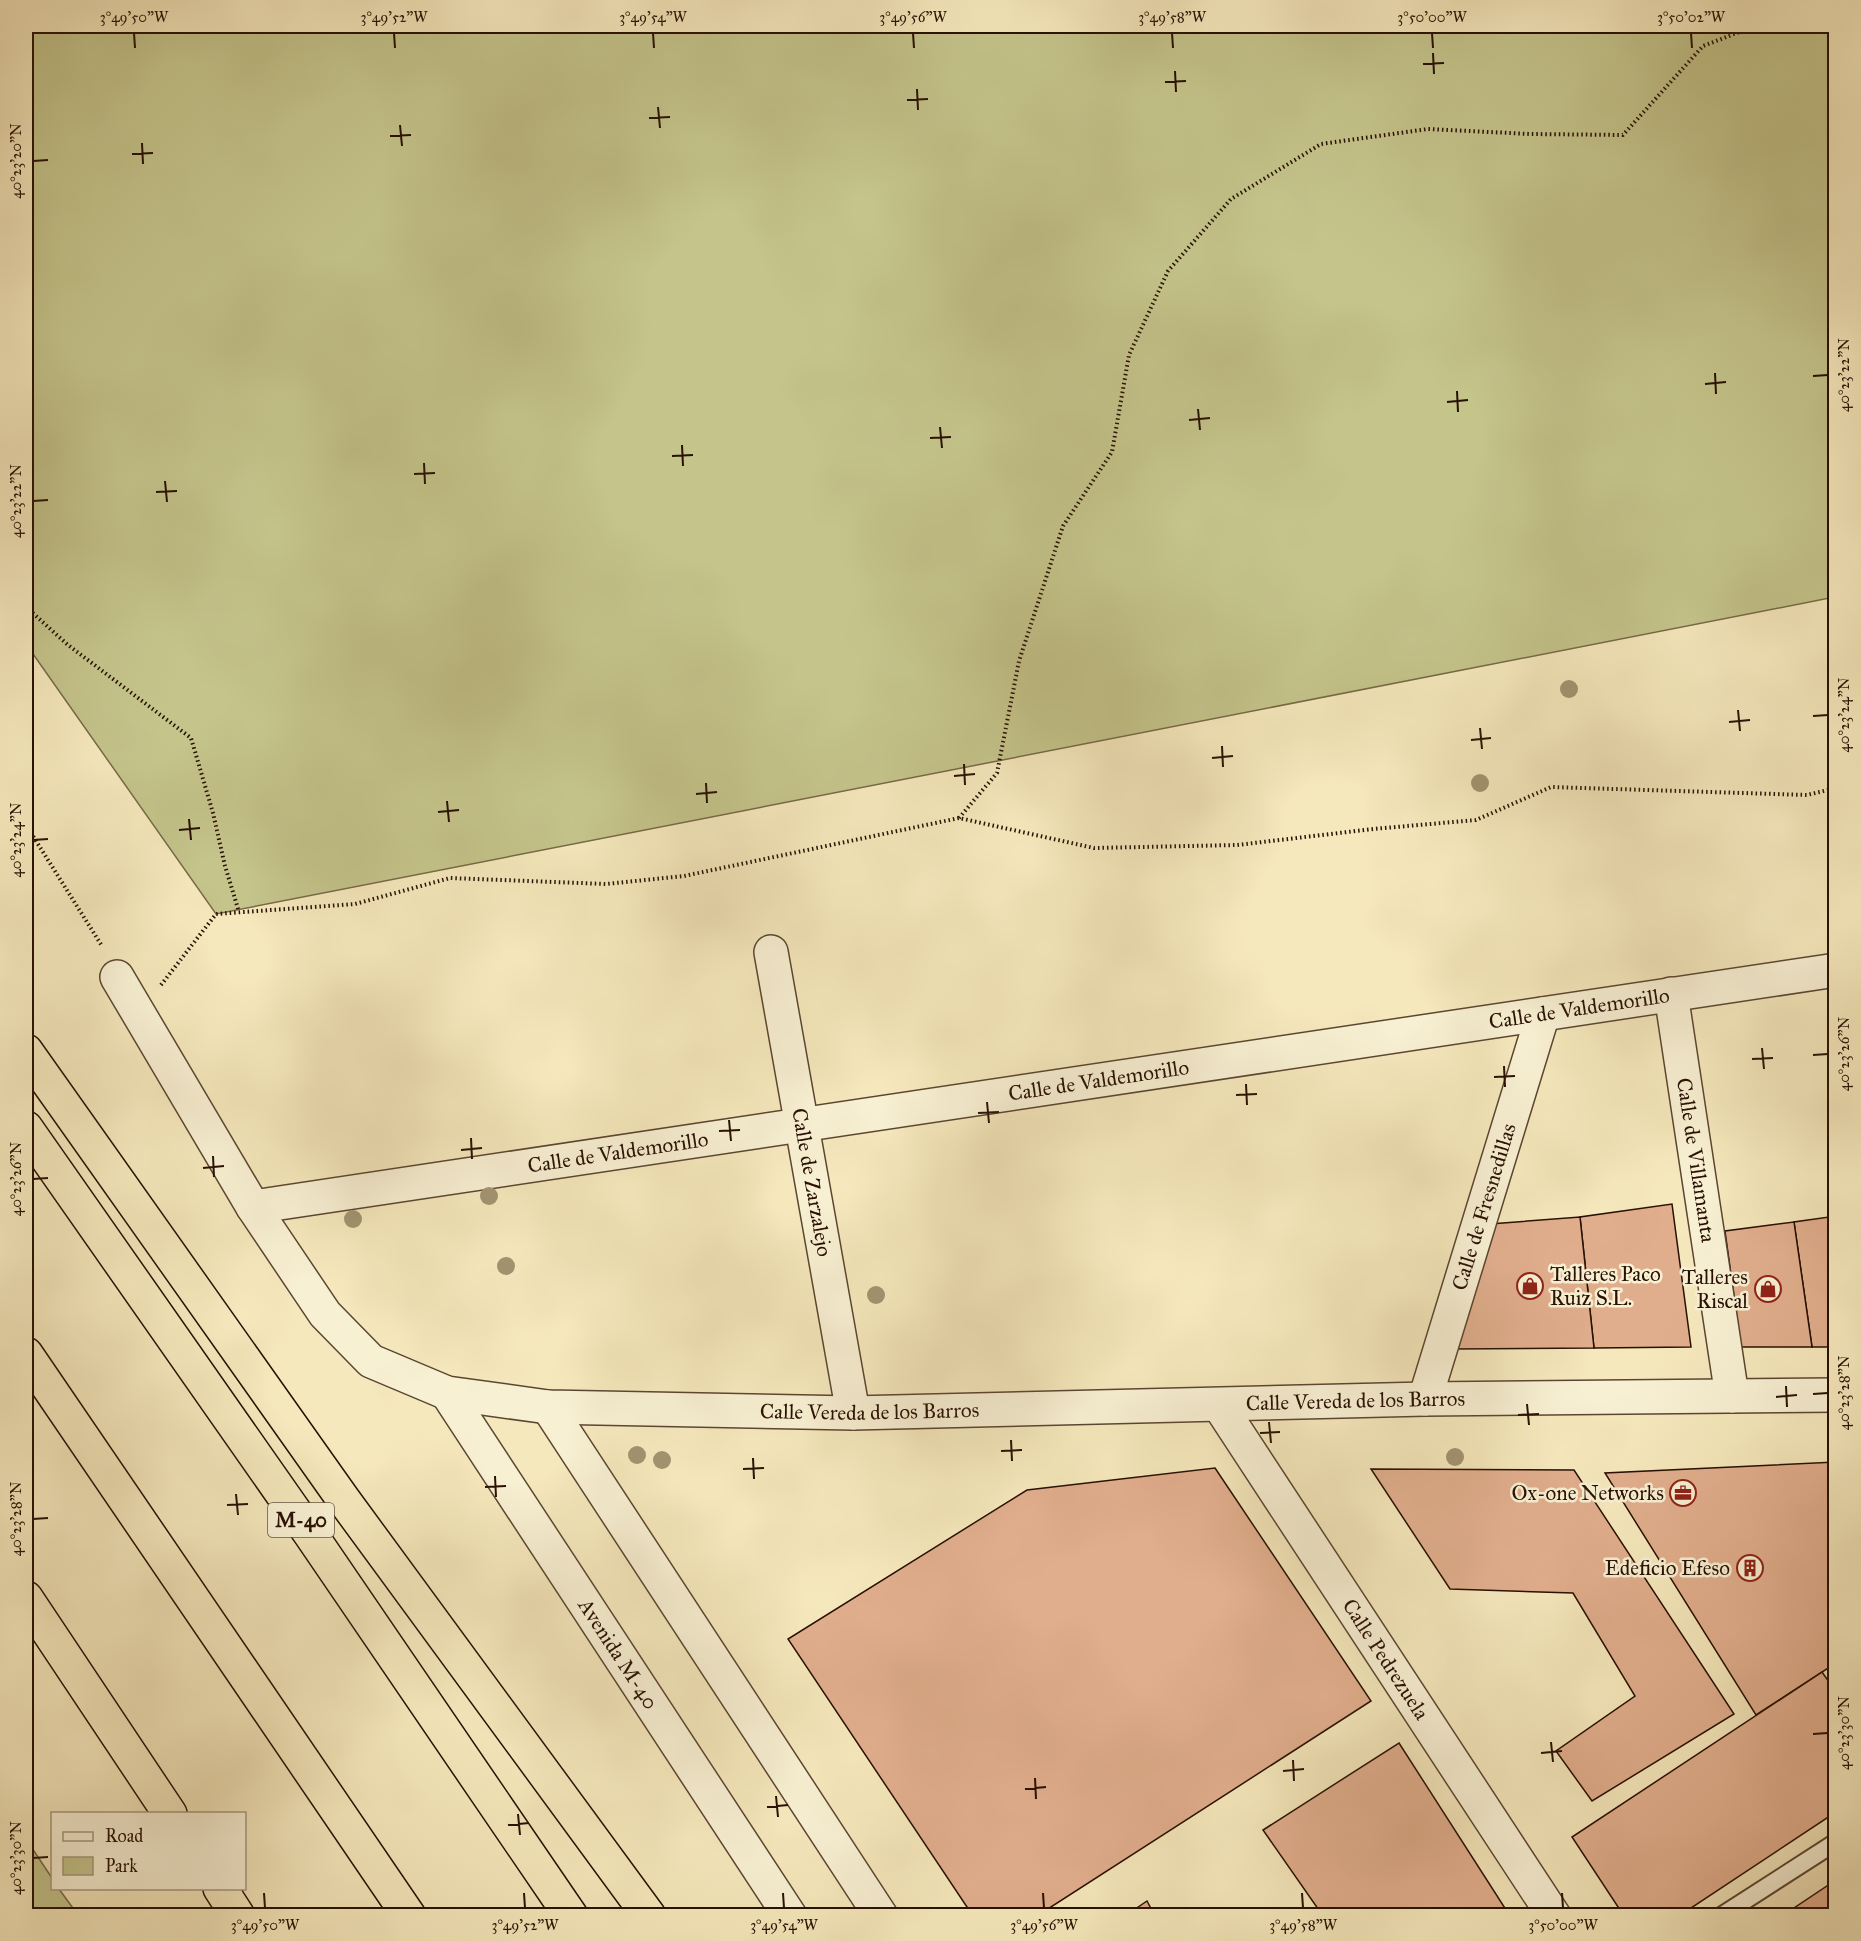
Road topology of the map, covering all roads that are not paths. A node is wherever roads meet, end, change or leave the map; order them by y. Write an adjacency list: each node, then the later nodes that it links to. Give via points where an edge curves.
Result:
1 (771, 952): 7 (street, Calle de Zarzalejo)
2 (111, 965): 9 (street, Calle Vereda de los Barros)
3 (1836, 970): 4 (street, Calle de Valdemorillo)
4 (1671, 994): 5 (street, Calle de Valdemorillo); 13 (street, Calle de Villamanta)
5 (1543, 1014): 7 (street, Calle de Valdemorillo); 14 (street, Calle de Fresnedillas)
6 (26, 1051): 25 (highway, via 343,1499)
7 (802, 1125): 9 (street, Calle de Valdemorillo); 17 (street, Calle de Zarzalejo)
8 (26, 1128): 24 (highway, M-40)
9 (253, 1207): 11 (street, Calle Vereda de los Barros, via 325,1314 371,1361)
10 (26, 1354): 23 (highway)
11 (447, 1393): 16 (street, Calle Vereda de los Barros); 26 (street, Avenida M-40)
12 (1836, 1395): 13 (street, Calle Vereda de los Barros)
13 (1732, 1396): 14 (street, Calle Vereda de los Barros)
14 (1425, 1400): 15 (street, Calle Vereda de los Barros)
15 (1219, 1405): 17 (street, Calle Vereda de los Barros); 28 (street, Calle Pedrezuela)
16 (548, 1407): 17 (street, Calle Vereda de los Barros); 27 (street)
17 (853, 1413)
18 (26, 1598): 19 (highway)
19 (169, 1812)
20 (1836, 1842): 29 (lane)
21 (221, 1890): 22 (highway)
22 (238, 1916)
23 (410, 1916)
24 (571, 1916)
25 (649, 1916)
26 (790, 1916)
27 (881, 1916)
28 (1554, 1916)
29 (1721, 1916)

